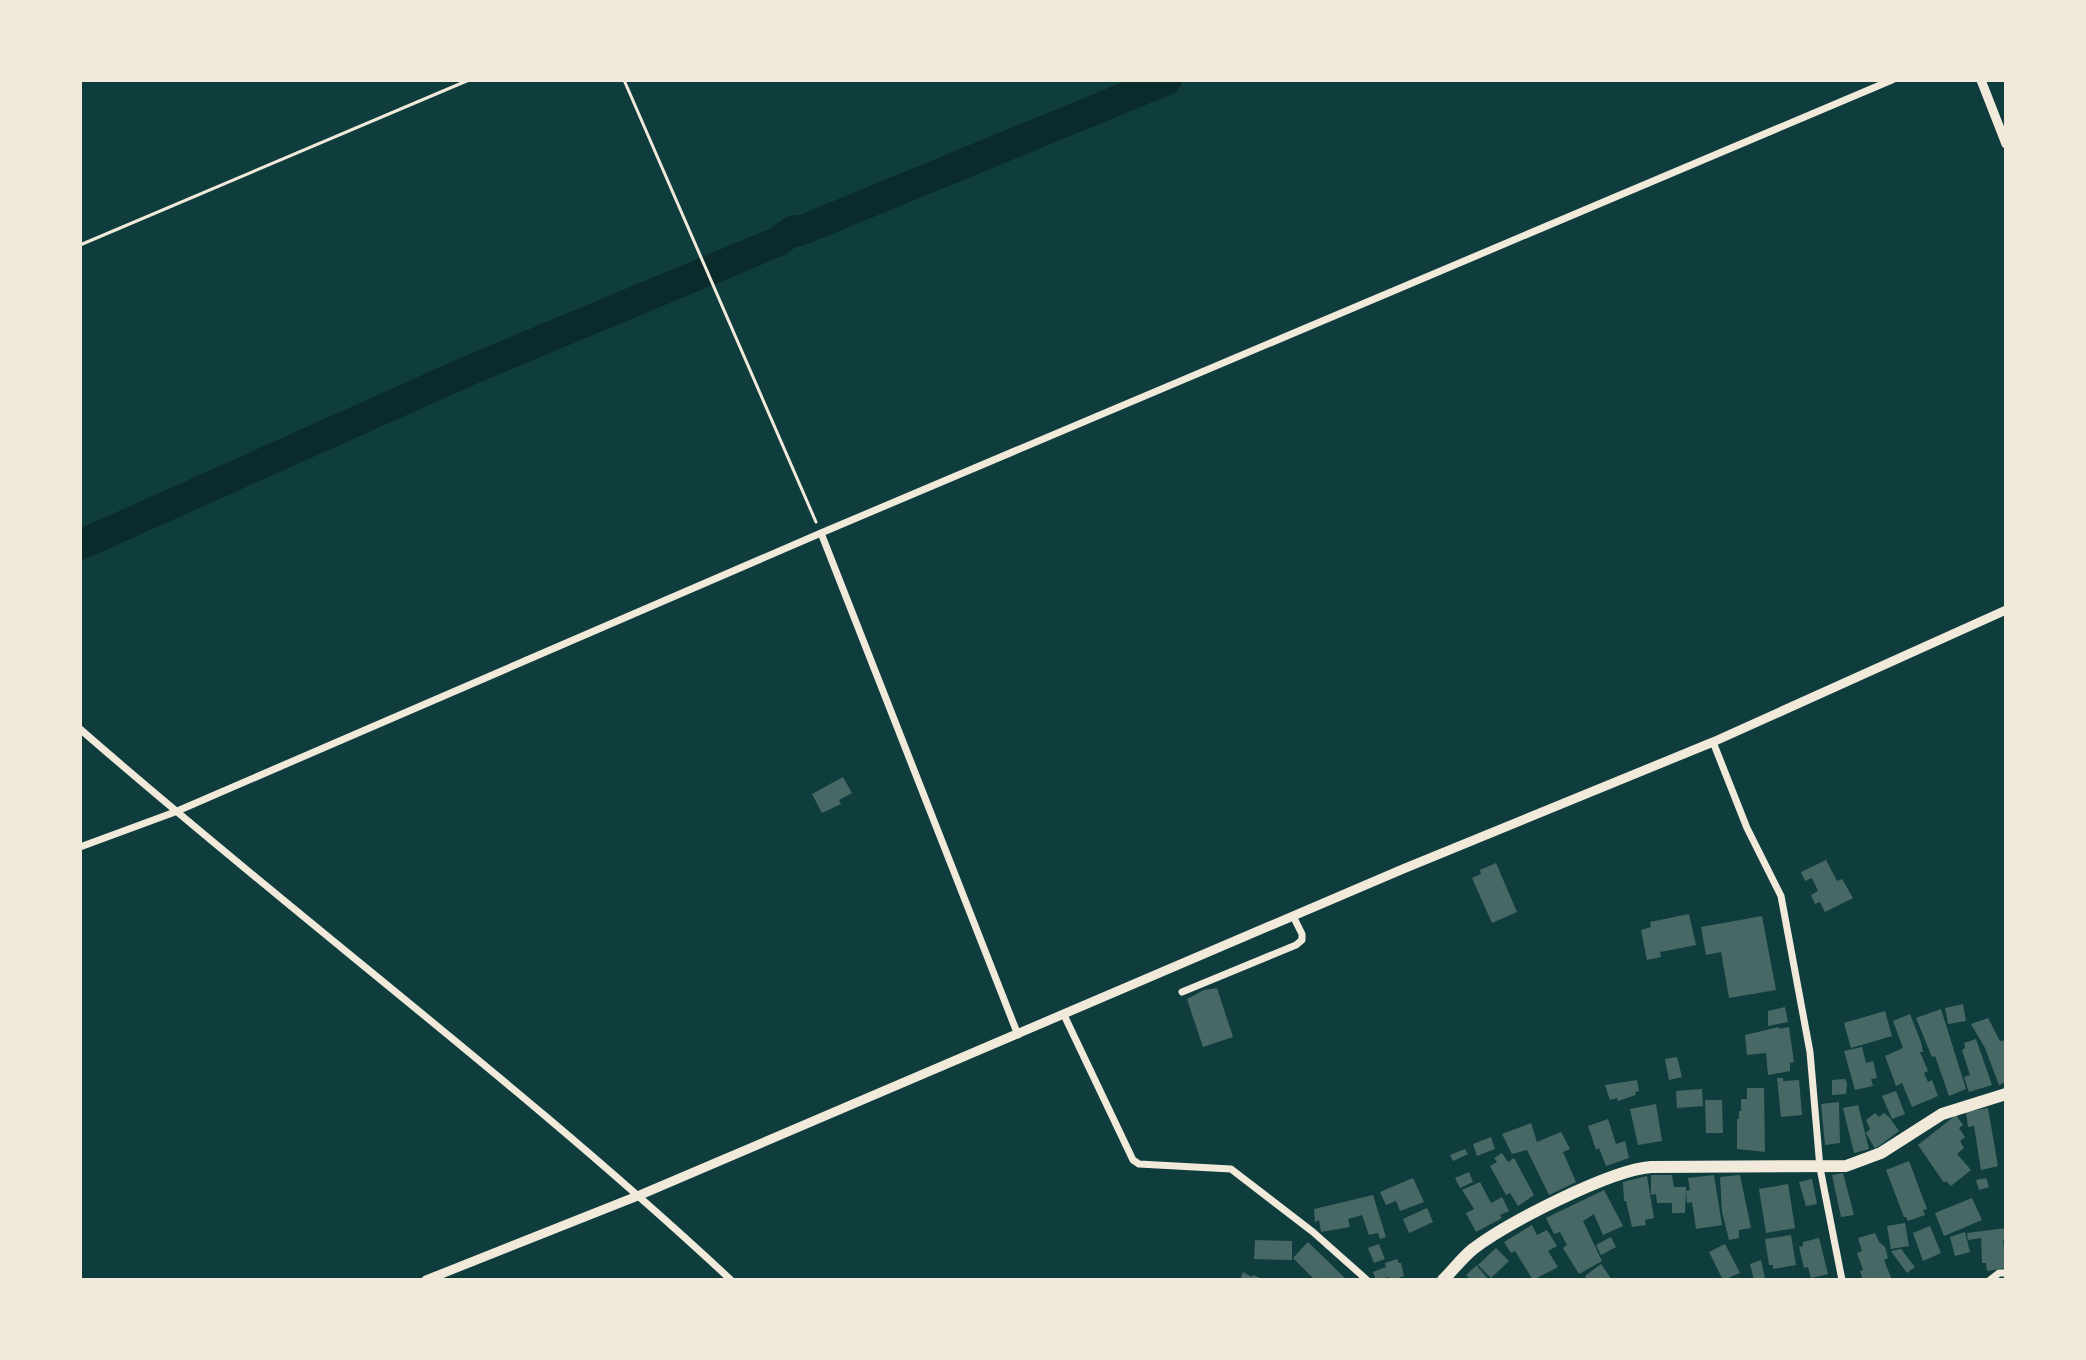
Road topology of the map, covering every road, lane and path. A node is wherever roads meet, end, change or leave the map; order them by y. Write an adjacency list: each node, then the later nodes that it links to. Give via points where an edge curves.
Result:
1 (469, 80): 6 (path)
2 (624, 80): 7 (path)
3 (1892, 80): 7 (street)
4 (1981, 80): 5 (street)
5 (2006, 144)
6 (80, 245)
7 (821, 533): 11 (street); 16 (street)
8 (2006, 610): 10 (street)
9 (80, 729): 11 (street)
10 (1713, 742): 13 (street); 18 (street, via 1781,896 1810,1052)
11 (175, 812): 12 (street); 19 (street)
12 (80, 847)
13 (1293, 916): 14 (street, via 1302,934 1296,945); 15 (street)
14 (1182, 992)
15 (1064, 1015): 16 (street); 23 (street, via 1133,1160 1237,1172)
16 (1018, 1035): 19 (street)
17 (2006, 1094): 18 (highway, via 1942,1114 1857,1164)
18 (1820, 1168): 24 (highway, via 1637,1168 1515,1222 1472,1250); 25 (street)
19 (640, 1195): 21 (street); 22 (street)
20 (2006, 1273): 26 (street)
21 (426, 1280)
22 (731, 1280)
23 (1367, 1280)
24 (1443, 1280)
25 (1842, 1280)
26 (1990, 1280)

